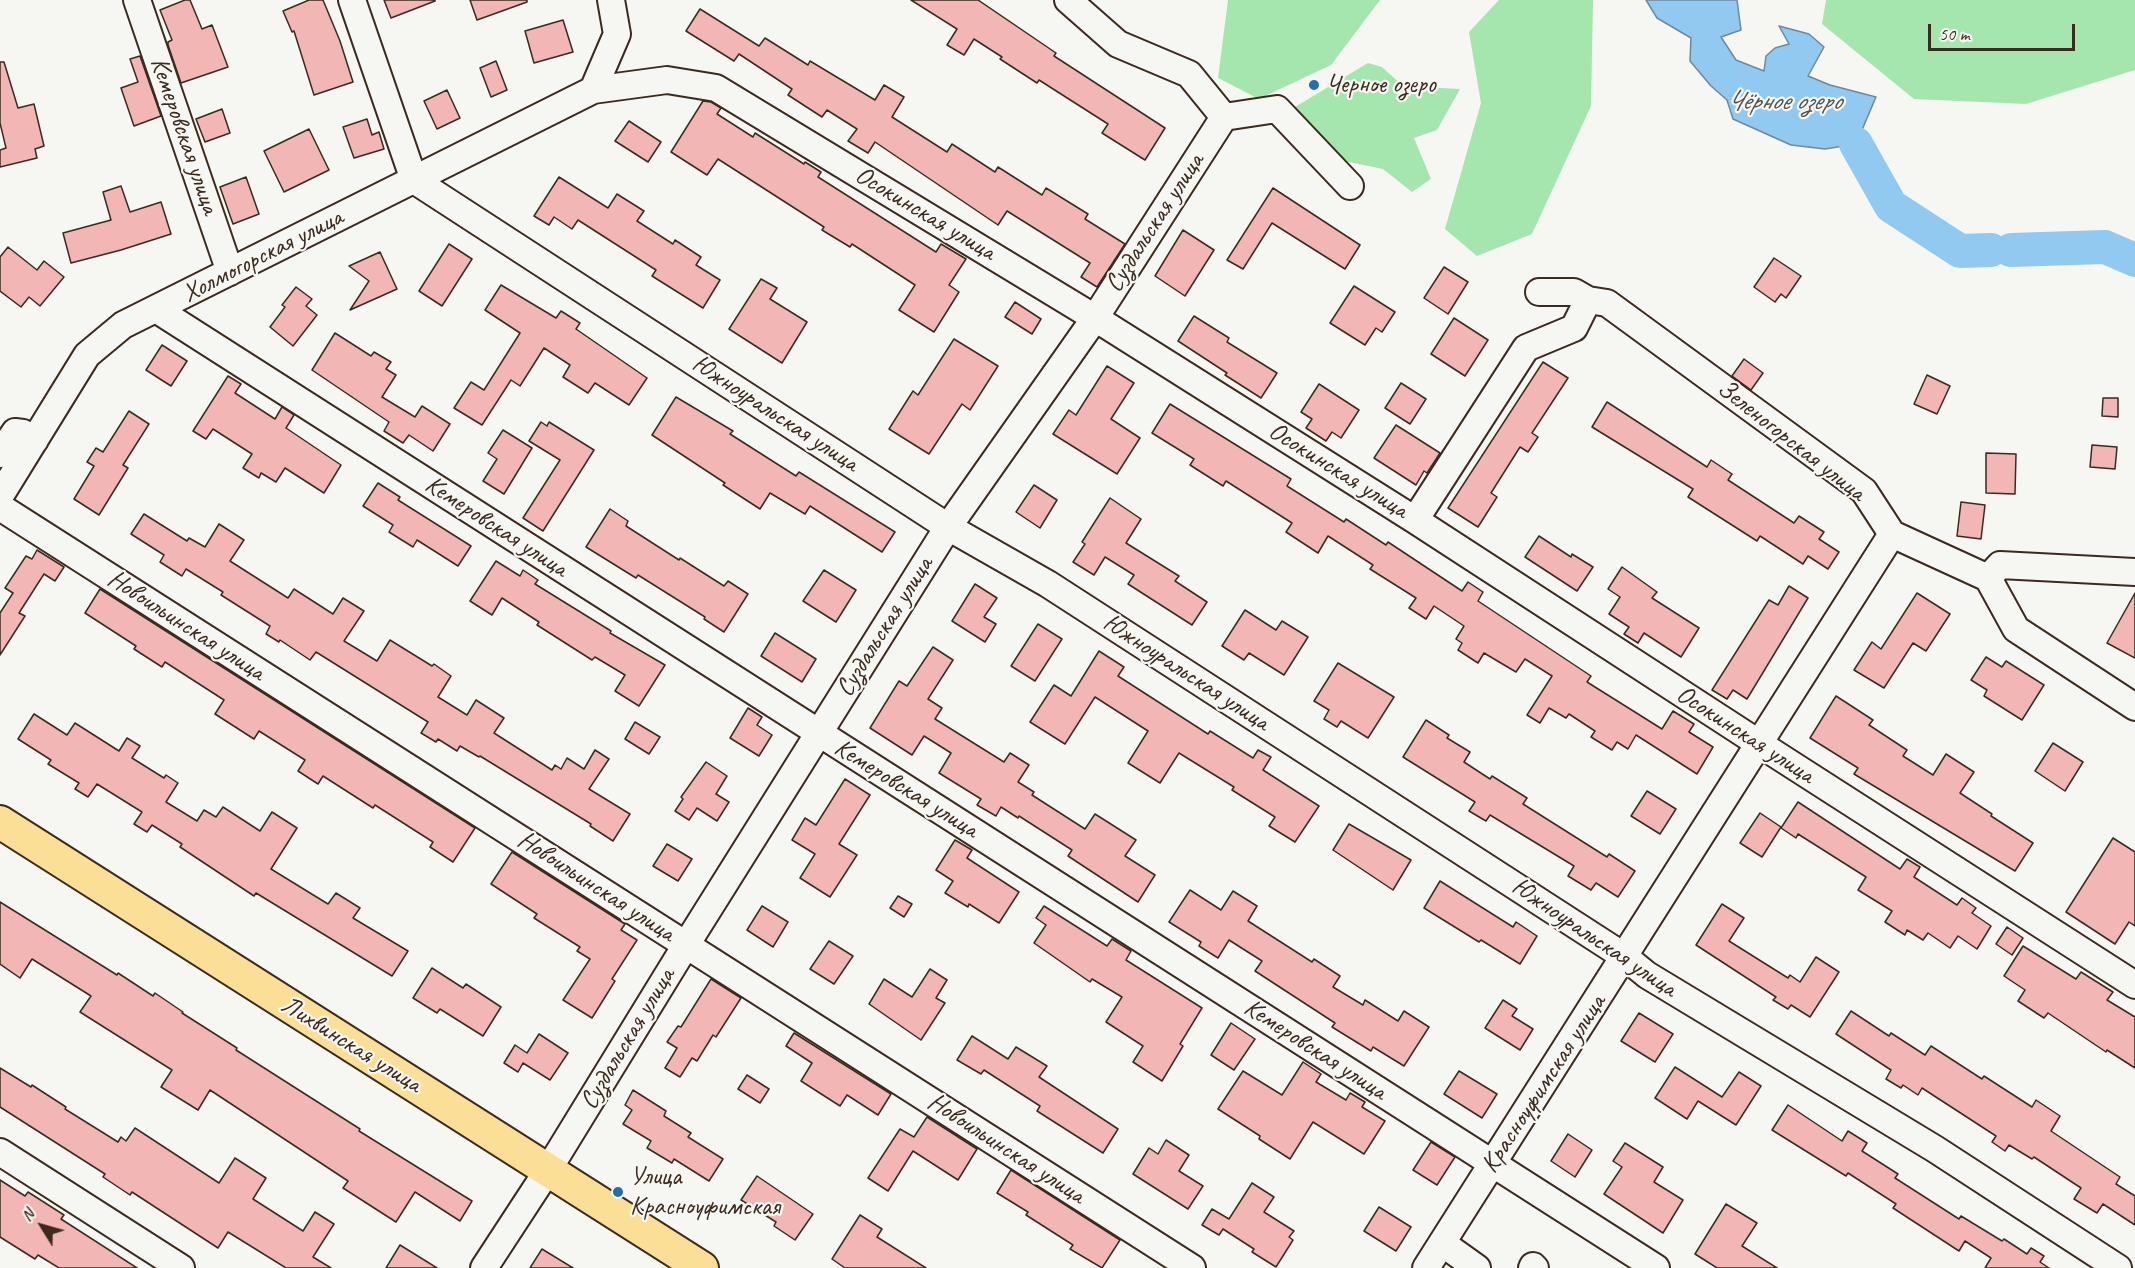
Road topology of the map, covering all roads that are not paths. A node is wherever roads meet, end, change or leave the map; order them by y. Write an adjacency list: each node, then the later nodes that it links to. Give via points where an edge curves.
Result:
1 (137, 0): 9 (street, Кемеровская улица)
2 (352, 0): 7 (street)
3 (611, 0): 5 (street, via 617,34)
4 (1068, 0): 6 (street, via 1118,44 1189,74)
5 (593, 90): 7 (street, Холмогорская улица); 13 (street, Осокинская улица, via 667,80 716,88)
6 (1224, 117): 8 (street, via 1277,109); 13 (street, Суздальская улица)
7 (414, 180): 9 (street, Холмогорская улица); 18 (street, Южноуральская улица)
8 (1350, 186)
9 (230, 272): 12 (street, Холмогорская улица)
10 (1539, 292): 11 (street, Зеленогорская улица, via 1574,292)
11 (1588, 300): 17 (street, via 1574,328 1526,348); 19 (street, Зеленогорская улица, via 1607,303 1864,491)
12 (156, 309): 14 (street, Холмогорская улица, via 123,325 87,355); 23 (street, Кемеровская улица)
13 (1095, 318): 17 (street, Осокинская улица); 18 (street, Суздальская улица)
14 (35, 440): 15 (street, via 15,432); 16 (street, Холмогорская улица)
15 (0, 454)
16 (2, 493): 26 (street, Новоильинская улица)
17 (1415, 520): 24 (street, Осокинская улица)
18 (948, 527): 23 (street, Суздальская улица); 27 (street, Южноуральская улица, via 1048,584)
19 (1892, 534): 21 (street); 24 (street, Красноуфимская улица)
20 (2135, 572): 21 (street, via 2000,565)
21 (1988, 578): 22 (street, via 2016,629)
22 (2135, 707)
23 (819, 734): 26 (street, Суздальская улица); 30 (street, Кемеровская улица)
24 (1759, 744): 27 (street, Красноуфимская улица); 28 (street, Осокинская улица)
25 (0, 822): 31 (main road, Лихвинская улица)
26 (686, 945): 31 (street, Суздальская улица); 36 (street, Новоильинская улица)
27 (1625, 957): 30 (street, Красноуфимская улица); 40 (street, Южноуральская улица, via 1653,979 1935,1149)
28 (2135, 985)
29 (0, 1152): 33 (street)
30 (1492, 1164): 32 (street, Красноуфимская улица); 39 (street, Кемеровская улица)
31 (548, 1170): 34 (street, Суздальская улица); 35 (main road, Лихвинская улица)
32 (1442, 1243): 37 (street, Красноуфимская улица); 38 (street)
33 (181, 1268)
34 (484, 1268)
35 (702, 1268)
36 (1192, 1268)
37 (1426, 1268)
38 (1477, 1268)
39 (1656, 1268)
40 (2118, 1268)

